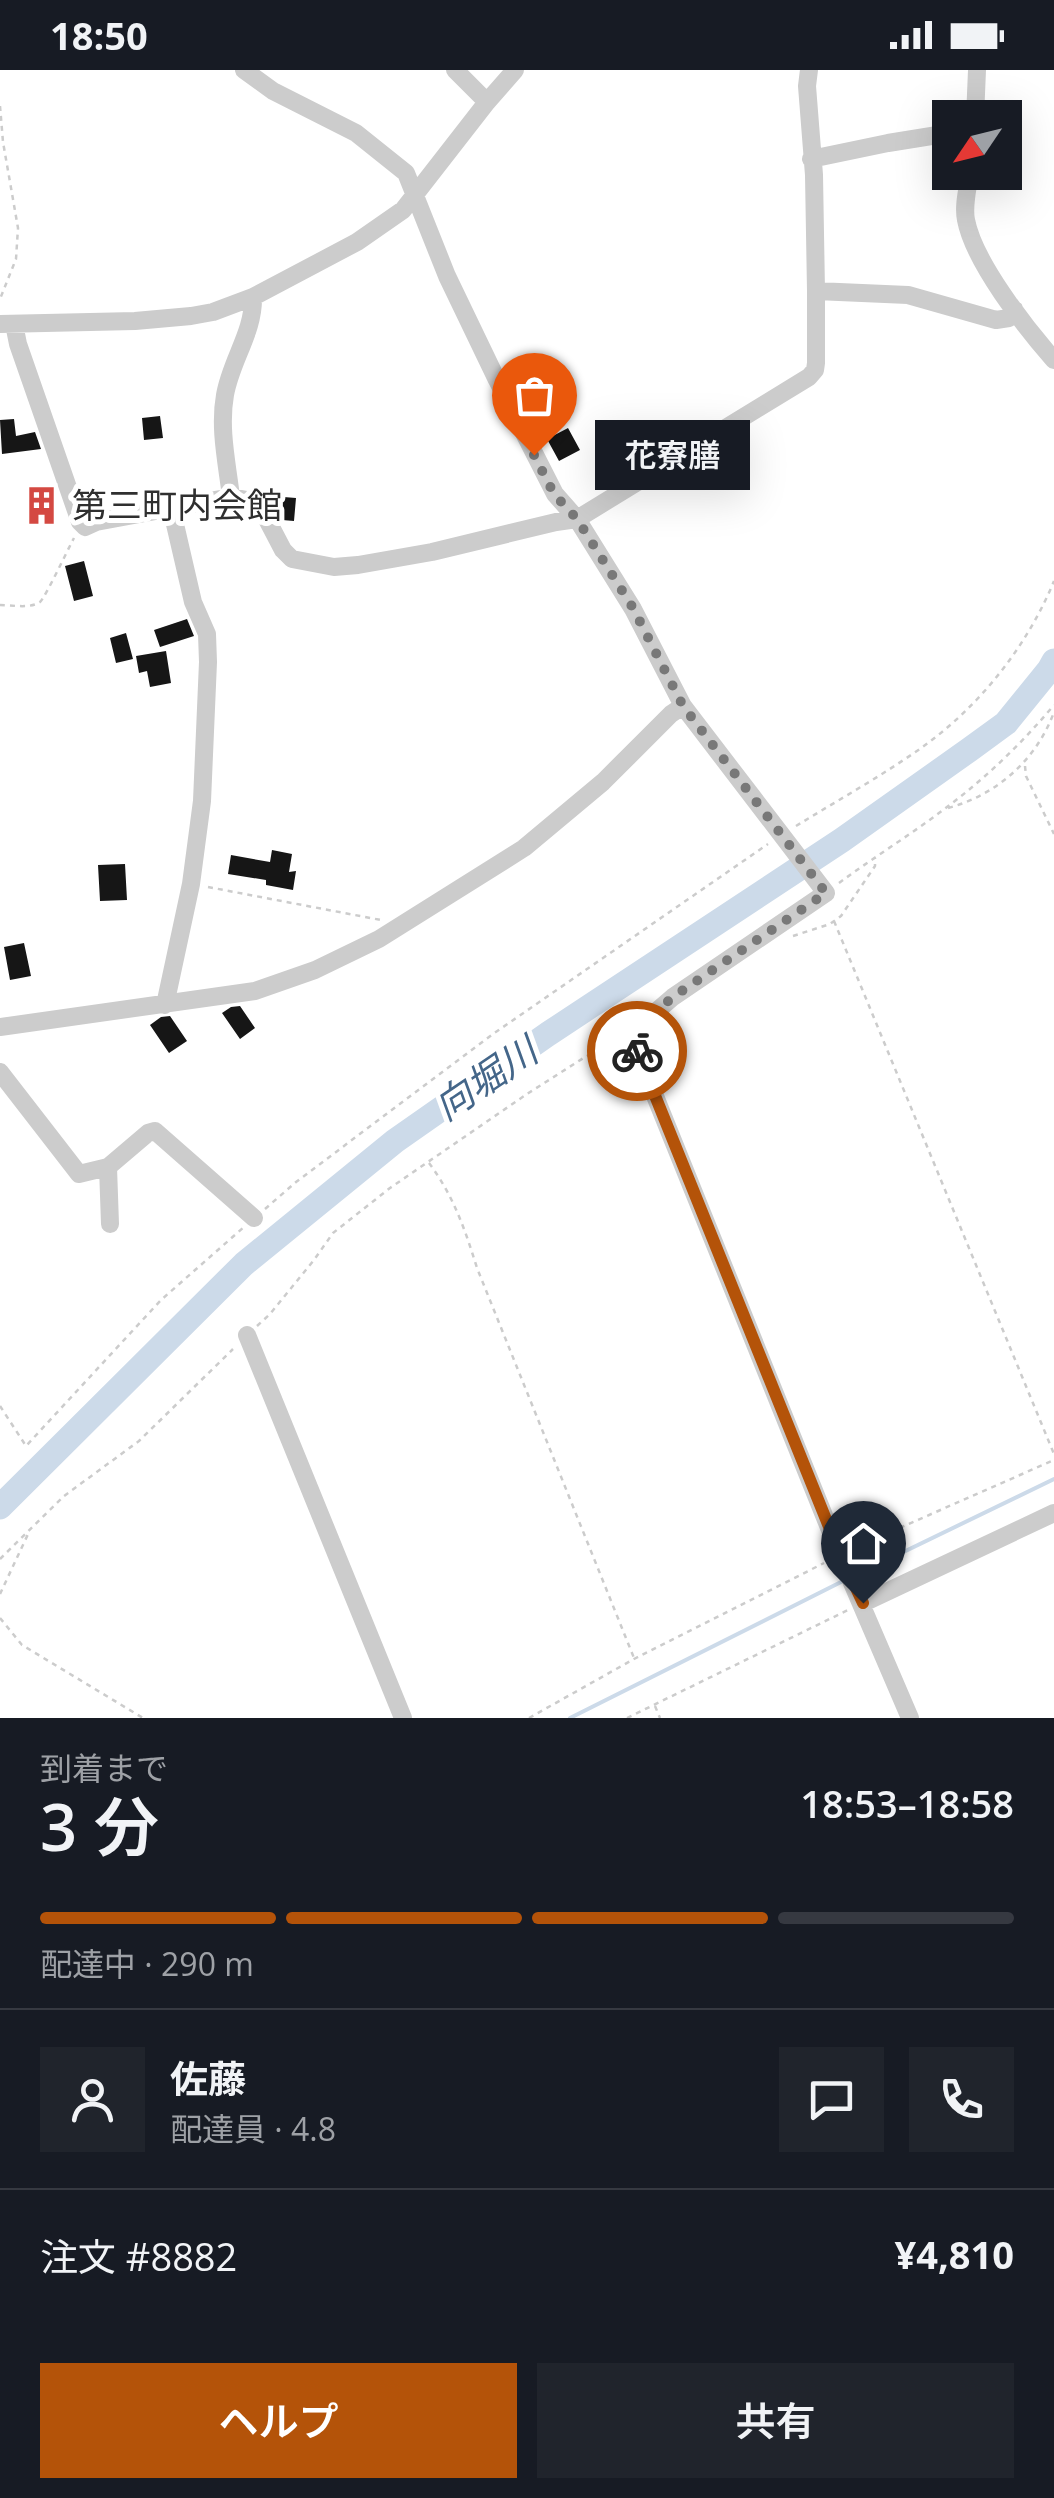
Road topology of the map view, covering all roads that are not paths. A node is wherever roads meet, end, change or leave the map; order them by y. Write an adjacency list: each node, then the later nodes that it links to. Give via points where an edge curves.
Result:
1 (244, 70): 11 (street, via 356,133 406,173)
2 (455, 70): 7 (street)
3 (514, 70): 7 (street)
4 (809, 70): 9 (street)
5 (977, 70): 6 (street)
6 (976, 100)
7 (486, 102): 11 (street)
8 (932, 137): 9 (street)
9 (811, 160): 12 (street)
10 (968, 190): 14 (street, via 966,222)
11 (414, 194): 13 (street, via 403,210 357,242); 19 (street, via 496,380 554,494)
12 (816, 290): 14 (street, via 908,296 996,320 1009,318); 19 (street, via 816,363 809,377)
13 (253, 297): 15 (street, via 191,316); 17 (street, via 254,316 225,393)
14 (1014, 308): 16 (street)
15 (7, 324): 18 (street, via 80,522 85,527)
16 (1054, 360)
17 (231, 497): 18 (street); 19 (street, via 260,506 292,559 334,566)
18 (171, 506): 21 (street, via 192,602 207,634 208,675 202,800)
19 (577, 519): 20 (street)
20 (683, 706): 21 (street, via 524,848 379,939 255,991); 29 (street, via 822,889 630,1034)
21 (166, 1004): 22 (street)
22 (0, 1027)
23 (0, 1072): 24 (street, via 78,1174)
24 (108, 1167): 25 (street, via 155,1131); 26 (street)
25 (254, 1218)
26 (110, 1224)
27 (247, 1335): 30 (street)
28 (1054, 1513): 29 (street)
29 (861, 1600): 31 (street)
30 (403, 1718)
31 (910, 1718)

